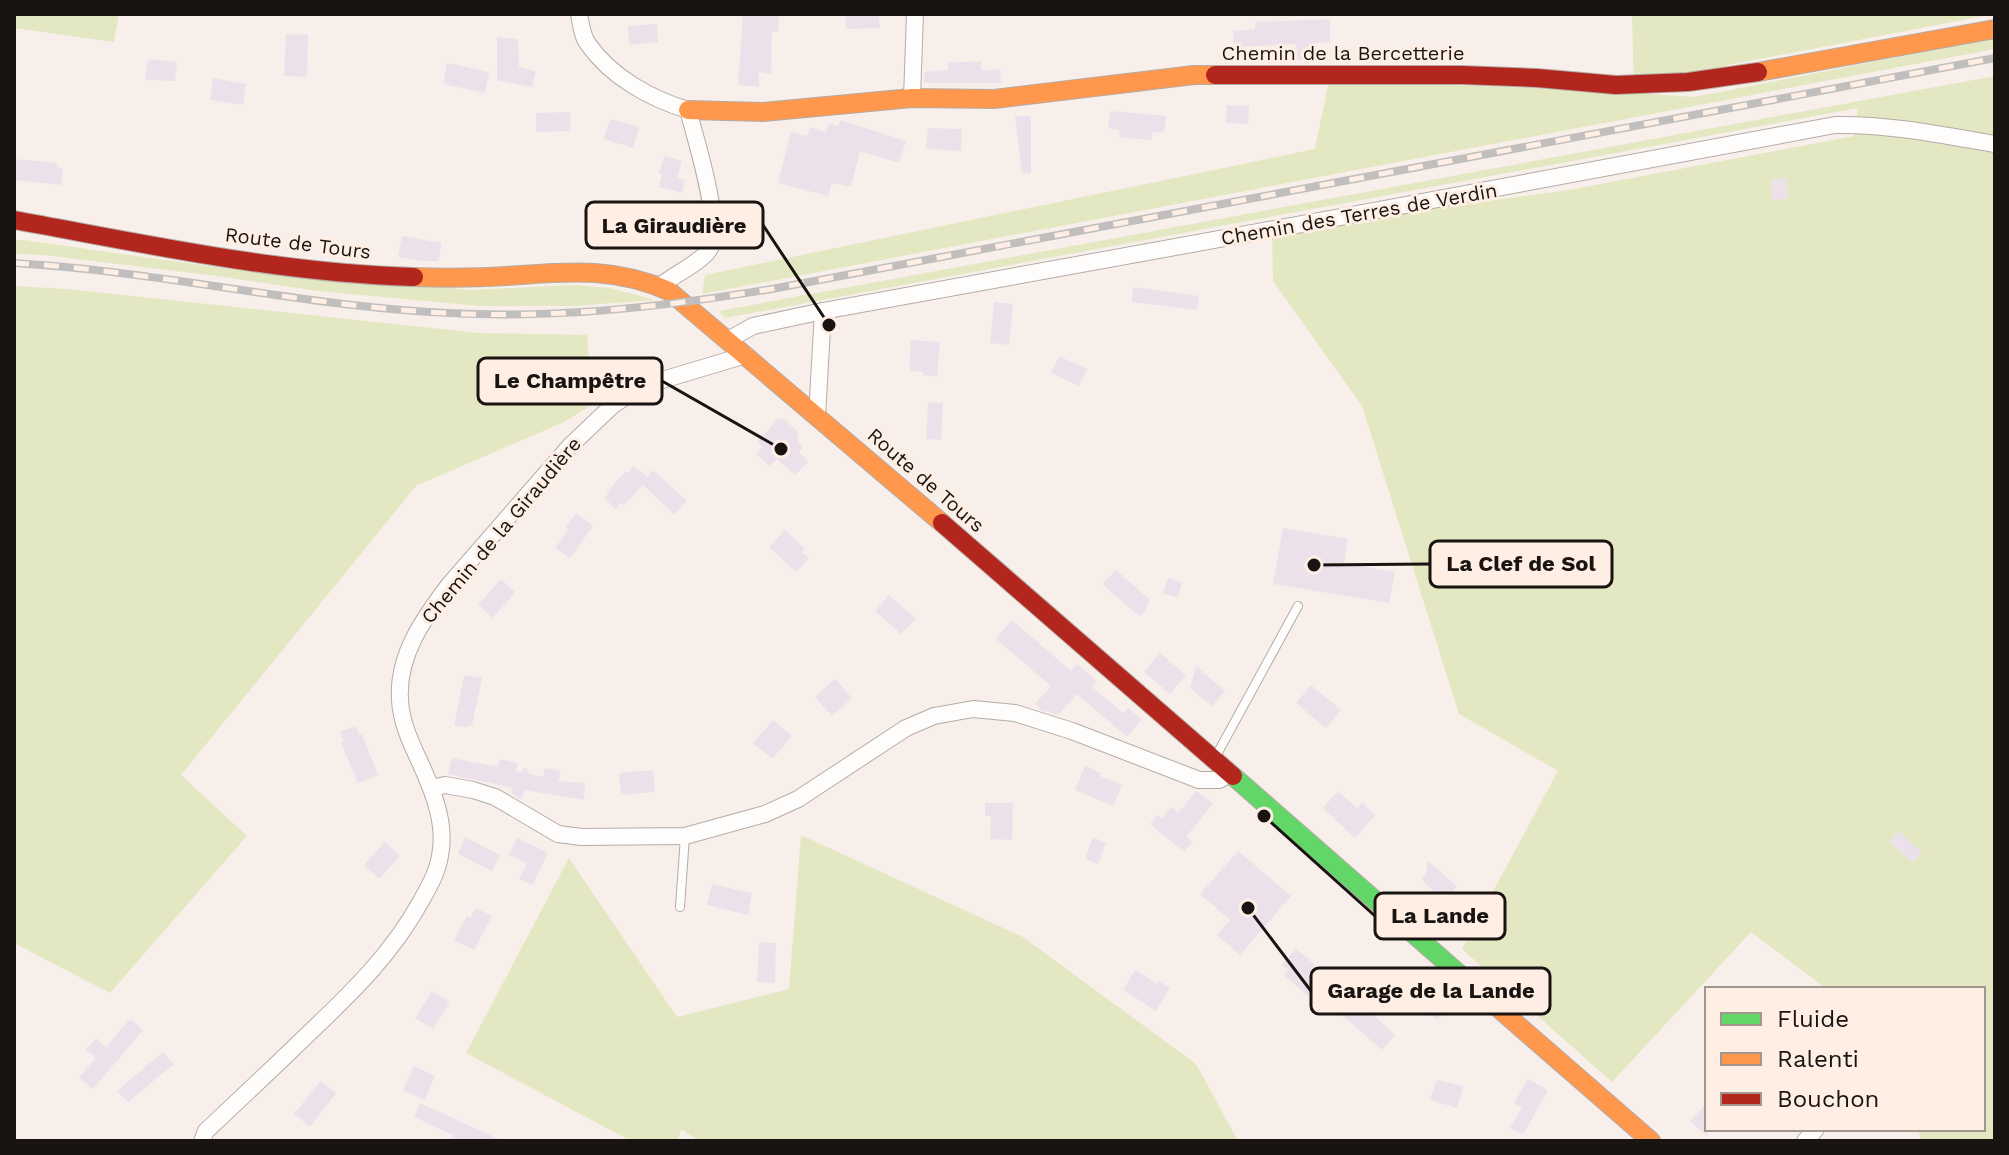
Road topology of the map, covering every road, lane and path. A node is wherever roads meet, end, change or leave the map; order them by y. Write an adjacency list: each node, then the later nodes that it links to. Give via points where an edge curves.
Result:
1 (579, 14): 5 (street, via 586,42 608,67 657,100)
2 (915, 14): 4 (street)
3 (1995, 29): 4 (main road, Chemin de la Bercetterie, via 1677,83 1616,85 1462,75 1194,75 994,99)
4 (912, 98): 5 (main road, Chemin de la Bercetterie, via 763,112)
5 (688, 110): 8 (street, via 714,238 708,252)
6 (1995, 144): 9 (street, Chemin des Terres de Verdin, via 1899,128 1835,125)
7 (14, 220): 8 (main road, Route de Tours, via 350,274 594,273)
8 (660, 286): 10 (main road, Route de Tours)
9 (823, 311): 10 (street, Chemin des Terres de Verdin, via 753,326); 12 (street)
10 (728, 340): 11 (main road, Route de Tours)
11 (746, 355): 12 (main road, Route de Tours); 16 (street, Chemin de la Giraudière, via 659,381 613,405 570,446 431,609 410,646 400,700 407,731)
12 (817, 416): 14 (main road, Route de Tours)
13 (1298, 606): 14 (lane)
14 (1214, 761): 15 (main road, Route de Tours)
15 (1230, 774): 17 (street, via 1199,780 1015,713 973,709 906,728 798,799 765,814); 20 (main road, Route de Tours)
16 (432, 788): 17 (street, via 445,785 495,797 558,834); 19 (street, Chemin de la Giraudière, via 442,830 440,857 404,930 364,981 206,1131)
17 (685, 836): 18 (lane)
18 (680, 907)
19 (202, 1141)
20 (1651, 1141)

